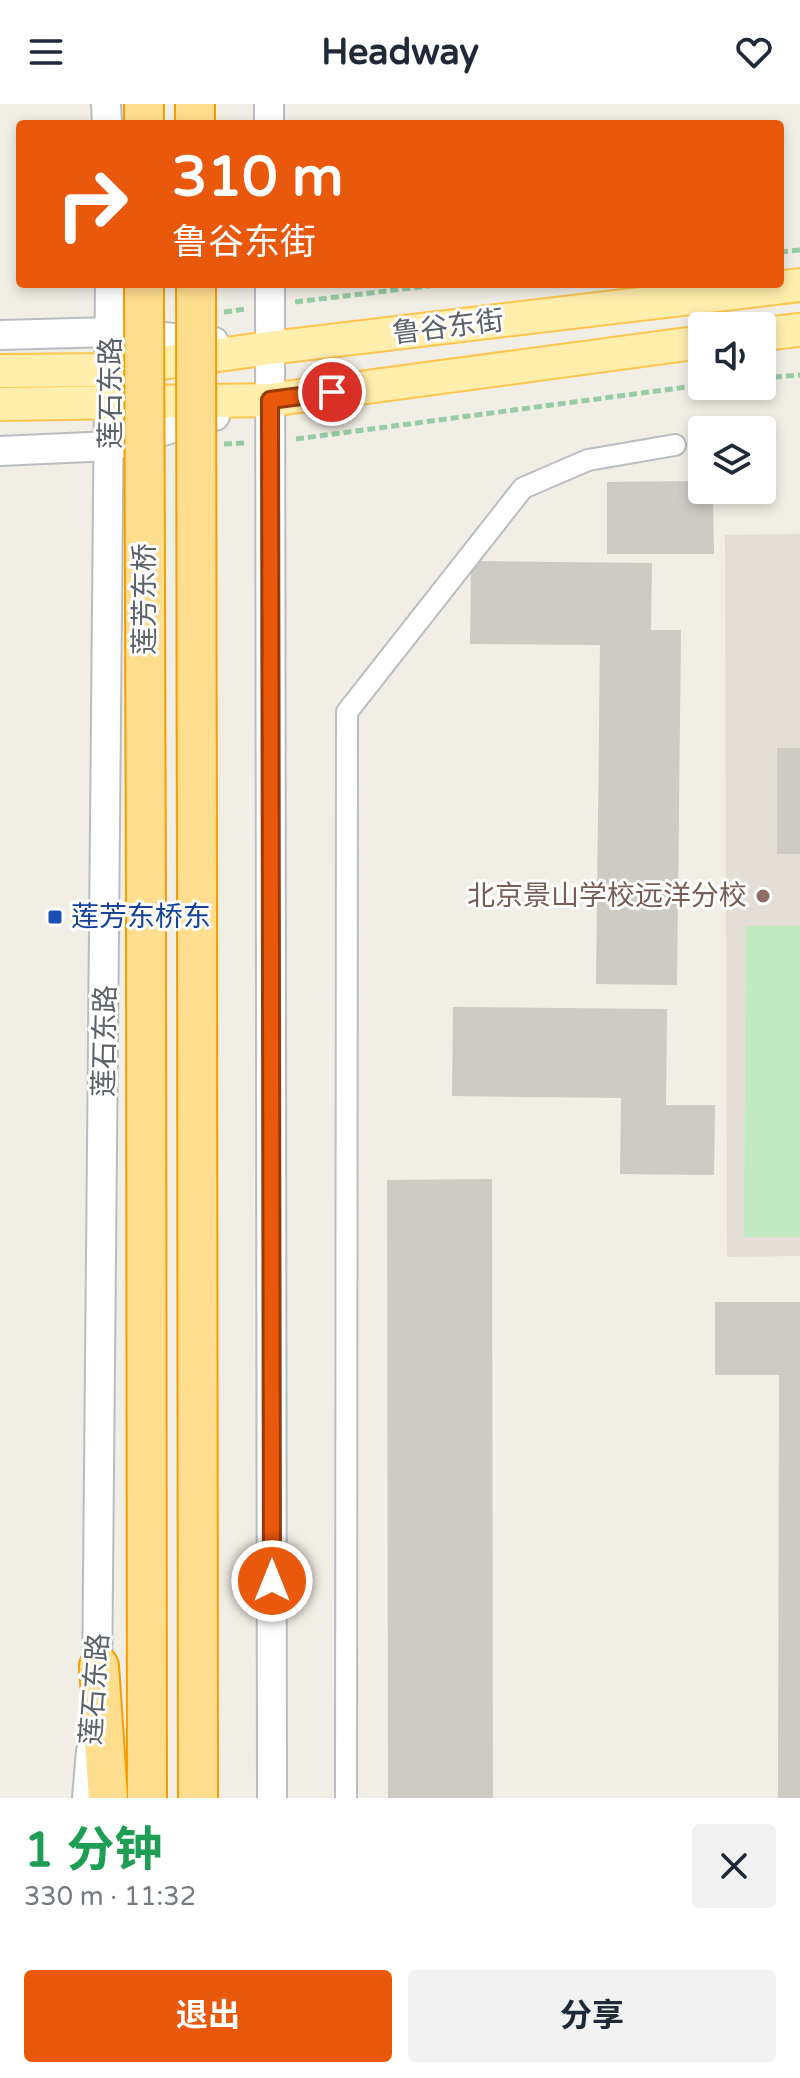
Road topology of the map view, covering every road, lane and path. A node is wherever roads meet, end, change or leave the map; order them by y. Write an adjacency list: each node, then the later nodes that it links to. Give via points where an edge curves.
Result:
1 (110, 288): 7 (street, 莲石东路)
2 (144, 288): 24 (highway, 莲芳东桥, bridge)
3 (196, 288): 29 (highway, 莲芳东桥, bridge)
4 (270, 288): 11 (street)
5 (775, 288): 11 (main road, 鲁谷东街)
6 (800, 330): 8 (main road)
7 (112, 332): 9 (street, 鲁谷东街); 11 (street, 鲁谷东街); 15 (street, 莲石东路)
8 (776, 333)
9 (0, 335)
10 (688, 344): 17 (main road, 鲁谷东街)
11 (270, 348): 15 (main road); 17 (street)
12 (0, 371): 15 (main road, 鲁谷东街)
13 (800, 375): 14 (path)
14 (776, 377)
15 (111, 386): 17 (main road, 鲁谷东街); 18 (main road, 鲁谷东街); 22 (street, 莲石东路)
16 (688, 387): 19 (path)
17 (270, 400): 19 (street); 22 (street, 鲁谷东街)
18 (0, 404)
19 (270, 443): 20 (path); 30 (street)
20 (223, 444)
21 (675, 445): 31 (street, via 588,460 523,488 347,712)
22 (111, 446): 23 (street, 鲁谷东街); 25 (street, 莲石东路)
23 (0, 451)
24 (146, 914): 28 (highway, 莲石东路)
25 (99, 1666): 26 (street, 莲石东路); 27 (highway)
26 (87, 1798)
27 (108, 1798)
28 (147, 1798)
29 (198, 1798)
30 (272, 1798)
31 (346, 1798)

